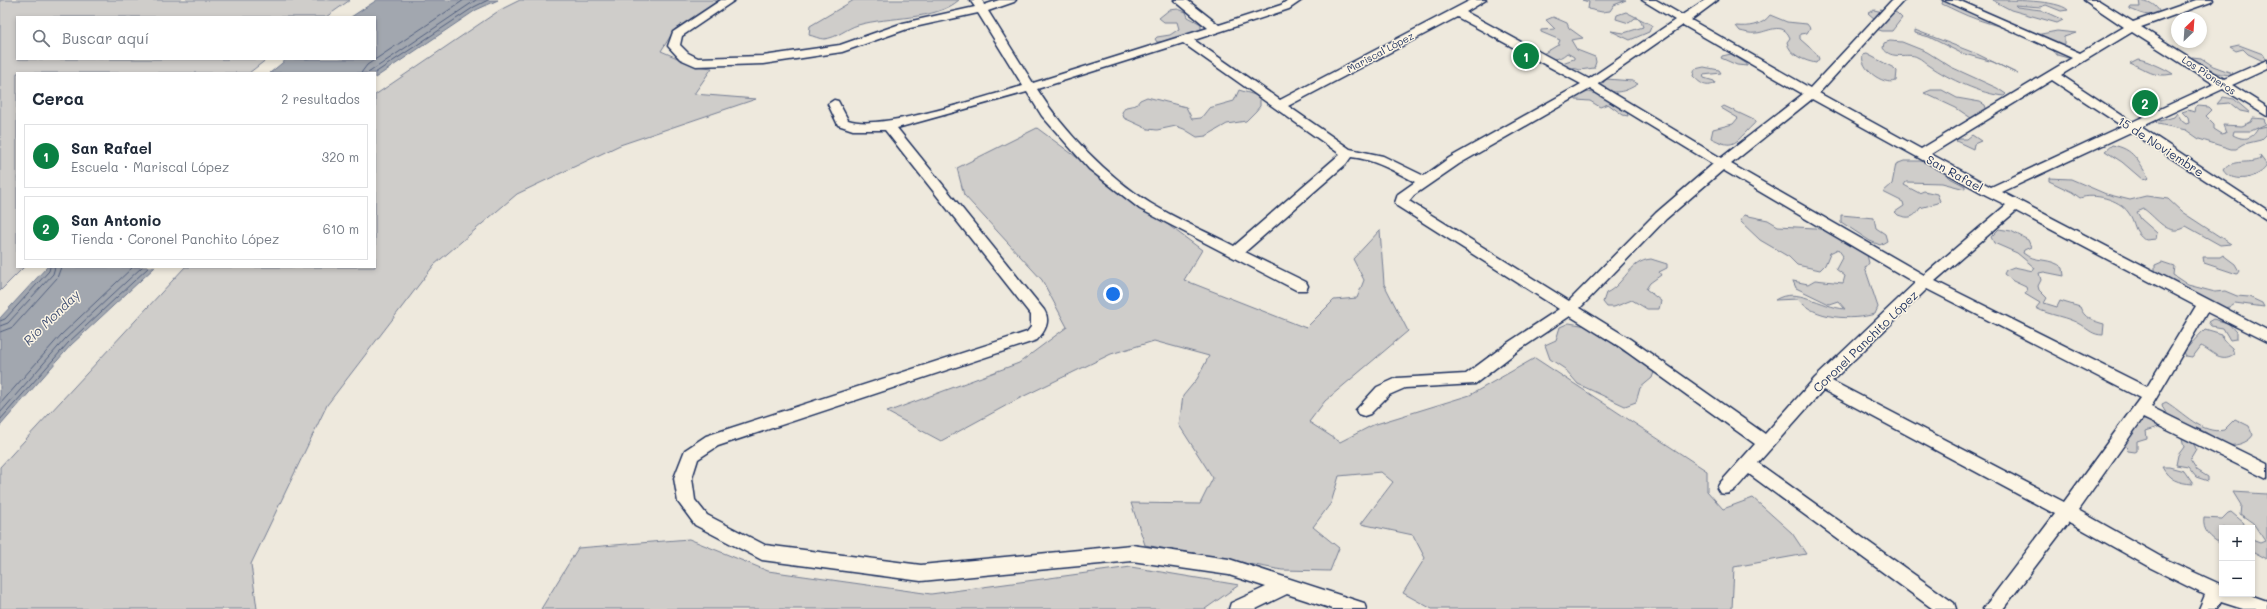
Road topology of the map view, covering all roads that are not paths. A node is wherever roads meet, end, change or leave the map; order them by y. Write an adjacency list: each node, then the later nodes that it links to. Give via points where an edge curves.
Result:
1 (729, 0): 12 (street, via 677,34 674,46 684,56 696,62 763,60 842,48 907,25)
2 (1010, 0): 12 (street)
3 (1180, 0): 16 (street)
4 (1296, 0): 16 (street, via 1285,7)
5 (1480, 0): 13 (street, Mariscal López)
6 (1648, 0): 14 (street, San Rafael)
7 (1712, 0): 14 (street)
8 (1898, 0): 24 (street)
9 (1949, 0): 18 (street)
10 (2090, 0): 15 (street, Los Pioneros)
11 (2207, 0): 15 (street)
12 (979, 4): 23 (street)
13 (1457, 12): 21 (street); 26 (street, Mariscal López)
14 (1683, 20): 21 (street); 24 (street, San Rafael)
15 (2134, 26): 18 (street); 22 (street, Los Pioneros)
16 (1217, 29): 17 (street)
17 (1185, 39): 23 (street); 26 (street)
18 (2082, 58): 20 (street)
19 (2267, 64): 22 (street)
20 (2054, 76): 29 (street, 15 de Noviembre); 31 (street)
21 (1590, 84): 32 (street); 33 (street, via 1454,161)
22 (2223, 84): 27 (street, Los Pioneros); 29 (street)
23 (1032, 87): 28 (street); 37 (street, via 1046,113 1094,166 1145,206)
24 (1811, 94): 31 (street, San Rafael); 32 (street)
25 (834, 104): 28 (street, via 843,122 853,126)
26 (1280, 105): 30 (street)
27 (2267, 112)
28 (889, 126): 52 (street, via 1039,314 1039,328 1032,336 712,441 691,455 683,478 687,502 701,520 762,552 921,573 1132,553 1229,567)
29 (2131, 126): 34 (street); 36 (street, 15 de Noviembre)
30 (1347, 153): 33 (street, via 1361,153 1387,162); 37 (street)
31 (1922, 154): 34 (street, San Rafael)
32 (1722, 164): 38 (street); 41 (street, via 1661,216)
33 (1425, 182): 41 (street, via 1403,197 1402,203)
34 (1990, 192): 35 (street, San Rafael)
35 (2015, 205): 38 (street, Coronel Panchito López); 40 (street, San Rafael)
36 (2267, 216)
37 (1236, 252): 39 (street)
38 (1925, 282): 43 (street, Coronel Panchito López); 44 (street)
39 (1301, 286)
40 (2204, 305): 42 (street, San Rafael); 44 (street)
41 (1571, 308): 45 (street, via 1469,380 1403,382 1383,391); 47 (street)
42 (2267, 337)
43 (1821, 382): 47 (street, Coronel Panchito López); 51 (street)
44 (2150, 396): 46 (street)
45 (1364, 410)
46 (2140, 410): 49 (street); 51 (street)
47 (1766, 443): 48 (street, Coronel Panchito López)
48 (1748, 464): 50 (street, Coronel Panchito López); 58 (street)
49 (2267, 472)
50 (1726, 488)
51 (2067, 512): 53 (street, via 2156,563); 59 (street)
52 (1288, 585): 56 (street); 57 (street)
53 (2219, 593)
54 (2219, 594): 60 (street)
55 (2232, 597): 61 (street)
56 (1238, 609)
57 (1357, 609)
58 (1947, 609)
59 (1992, 609)
60 (2208, 609)
61 (2267, 609)

